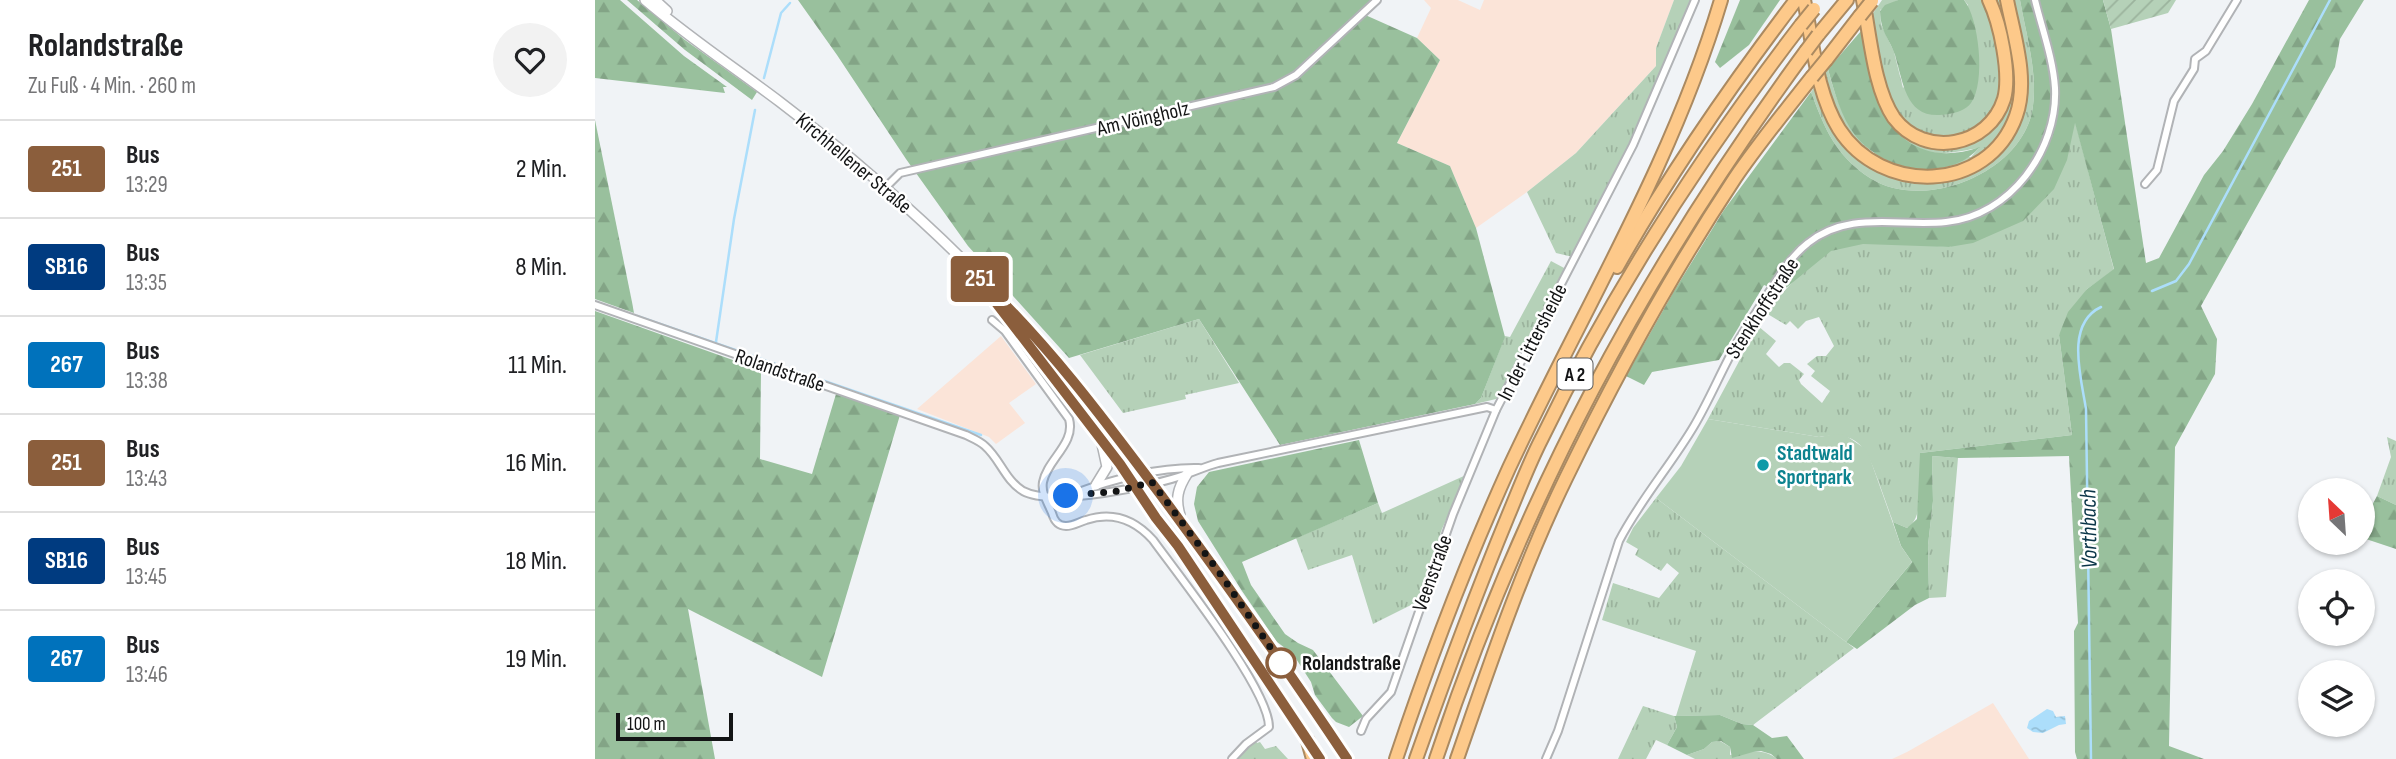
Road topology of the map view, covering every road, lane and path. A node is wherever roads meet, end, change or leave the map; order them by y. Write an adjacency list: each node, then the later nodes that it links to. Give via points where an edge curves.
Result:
1 (645, 0): 13 (main road, Kirchhellener Straße)
2 (655, 0): 13 (main road, Kirchhellener Straße)
3 (1377, 0): 15 (street, Am Vöingholz, via 1296,75 1274,87 900,173)
4 (1695, 0): 21 (street, In der Littersheide, via 1627,156)
5 (1721, 0): 22 (highway, via 1681,112)
6 (1847, 0): 17 (highway, A 2, bridge, via 1733,153)
7 (1870, 0): 8 (highway, via 1878,77 1894,118 1927,141 1950,143 1986,129 2005,96 2006,66); 20 (highway, bridge, via 1730,187)
8 (1989, 0)
9 (2007, 0): 12 (highway, via 2021,88 2011,129 1993,152 1966,169 1916,177 1883,168 1859,153 1839,128 1823,90)
10 (2035, 0): 44 (street, Stenkhoffstraße, via 2055,90 2050,133 2037,161 2012,192 1966,219 1851,222 1819,234 1793,257 1738,341 1694,426 1619,541)
11 (2237, 0): 14 (street, via 2206,51 2195,59 2194,69 2174,101 2157,170)
12 (1806, 2): 22 (highway, via 1722,100 1671,177); 41 (highway, A 2, bridge, via 1801,25 1749,93 1637,263 1541,439 1474,597)
13 (726, 62): 15 (main road, Kirchhellener Straße)
14 (2145, 184)
15 (885, 187): 16 (main road, Kirchhellener Straße)
16 (974, 274): 23 (main road, Kirchhellener Straße); 25 (main road, Kirchhellener Straße, via 1064,370)
17 (1654, 277): 20 (highway); 42 (highway, A 2, via 1537,500)
18 (595, 305): 32 (street, Rolandstraße, via 967,435 984,445 1010,480)
19 (992, 320): 32 (street, via 1013,341 1072,427 1045,476)
20 (1619, 375): 43 (highway, via 1532,555)
21 (1496, 410): 24 (street, In der Littersheide, via 1487,407); 34 (street, Veenstraße, via 1453,514 1391,692)
22 (1537, 411): 40 (highway, via 1457,589)
23 (1100, 438): 27 (main road, Kirchhellener Straße); 29 (main road, via 1107,467)
24 (1201, 468): 25 (street, In der Littersheide); 26 (street, In der Littersheide)
25 (1146, 473): 27 (street, In der Littersheide); 28 (main road, Kirchhellener Straße)
26 (1187, 474): 28 (street, In der Littersheide); 33 (main road, via 1177,500)
27 (1129, 477): 29 (street, Rolandstraße); 30 (main road, Kirchhellener Straße)
28 (1152, 482): 30 (street, In der Littersheide); 33 (main road, Kirchhellener Straße)
29 (1096, 485): 31 (street, Rolandstraße)
30 (1136, 487): 31 (street, Rolandstraße); 35 (main road, Kirchhellener Straße)
31 (1066, 496): 32 (street, Rolandstraße)
32 (1045, 497): 36 (street, via 1060,526 1107,516 1126,519 1146,532 1251,680 1269,720 1269,727)
33 (1183, 523): 39 (main road, Kirchhellener Straße)
34 (1361, 731)
35 (1308, 741): 37 (highway); 38 (main road, Kirchhellener Straße)
36 (1232, 759)
37 (1313, 759)
38 (1320, 759)
39 (1347, 759)
40 (1396, 759)
41 (1416, 759)
42 (1436, 759)
43 (1457, 759)
44 (1546, 759)

